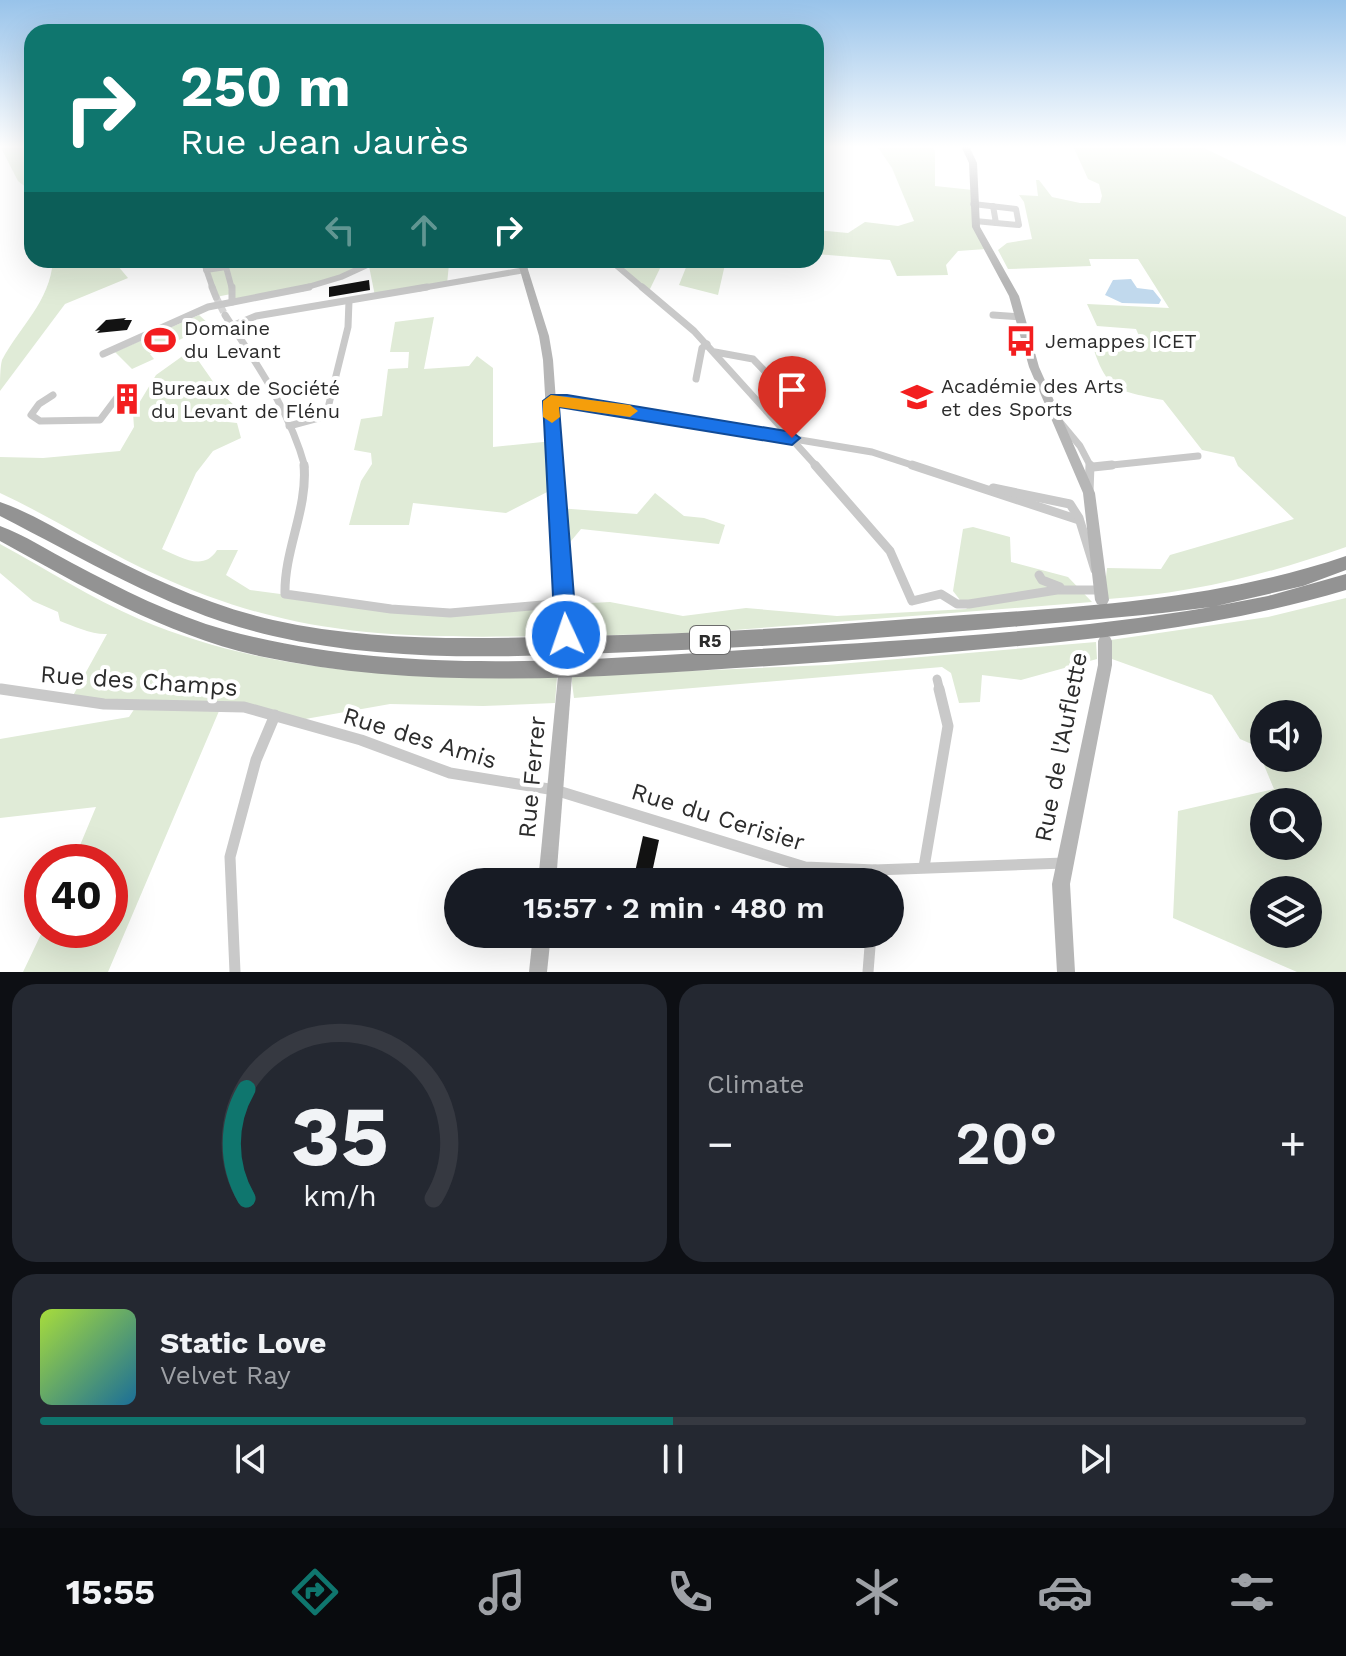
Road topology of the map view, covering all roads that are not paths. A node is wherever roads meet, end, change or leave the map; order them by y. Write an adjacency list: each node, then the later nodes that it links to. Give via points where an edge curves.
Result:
1 (973, 191): 2 (street)
2 (973, 204): 3 (street); 4 (street)
3 (993, 206): 5 (street); 5 (street, via 1016,209 1020,224)
4 (975, 221): 5 (street); 18 (street)
5 (996, 223)
6 (219, 268): 12 (street)
7 (226, 268): 15 (street)
8 (362, 268): 15 (street, via 323,283)
9 (508, 268): 14 (street)
10 (524, 268): 27 (street, via 544,336)
11 (620, 268): 20 (street)
12 (206, 270): 13 (street)
13 (216, 297)
14 (349, 301): 19 (street, via 256,316); 29 (street, via 348,327 326,416)
15 (232, 302): 22 (street)
16 (225, 315): 19 (street)
17 (993, 315): 18 (street)
18 (1020, 317): 28 (street, via 1034,367)
19 (232, 326): 29 (street)
20 (707, 344): 21 (street); 23 (street)
21 (714, 352): 24 (street, via 753,359); 30 (street)
22 (103, 354)
23 (696, 379)
24 (781, 388)
25 (53, 395): 26 (street, via 31,415 40,421 100,420)
26 (118, 396)
27 (551, 401): 30 (street); 42 (street)
28 (1057, 417): 32 (street); 33 (street)
29 (289, 426): 42 (street, via 306,475 285,594 450,613)
30 (792, 438): 38 (street, via 872,452 1079,520); 40 (street, via 890,551 912,601 941,594 957,604 969,604)
31 (1198, 456): 32 (street)
32 (1093, 467): 33 (street)
33 (1089, 493): 38 (street)
34 (0, 508): 36 (highway, R5, via 190,605 311,636 401,645 693,641 1051,615 1233,593)
35 (0, 533): 39 (highway, R5, via 106,592 214,636 301,656 394,665 593,665 901,648 1163,622)
36 (1346, 563)
37 (1039, 575): 40 (street, via 1049,584)
38 (1098, 576): 41 (street)
39 (1346, 584)
40 (1072, 589): 41 (street)
41 (1101, 595)
42 (565, 603): 43 (street)
43 (566, 635)
44 (1105, 641): 50 (street, Rue de l'Auflette, via 1105,665)
45 (565, 676): 49 (street, Rue Ferrer)
46 (937, 679): 51 (street, via 948,726)
47 (0, 689): 48 (street, Rue des Champs, via 104,704 222,704)
48 (275, 715): 49 (street, Rue des Amis, via 450,773); 57 (street, via 256,760 230,857)
49 (555, 790): 52 (street, Rue Ferrer); 53 (street, Rue du Cerisier)
50 (1064, 863): 51 (street, Rue du Cerisier); 60 (street, Rue de l'Auflette)
51 (924, 867): 54 (street, Rue du Cerisier)
52 (548, 868)
53 (813, 868)
54 (904, 871)
55 (541, 948): 58 (street)
56 (870, 948): 59 (street)
57 (235, 972)
58 (538, 972)
59 (868, 972)
60 (1066, 972)

